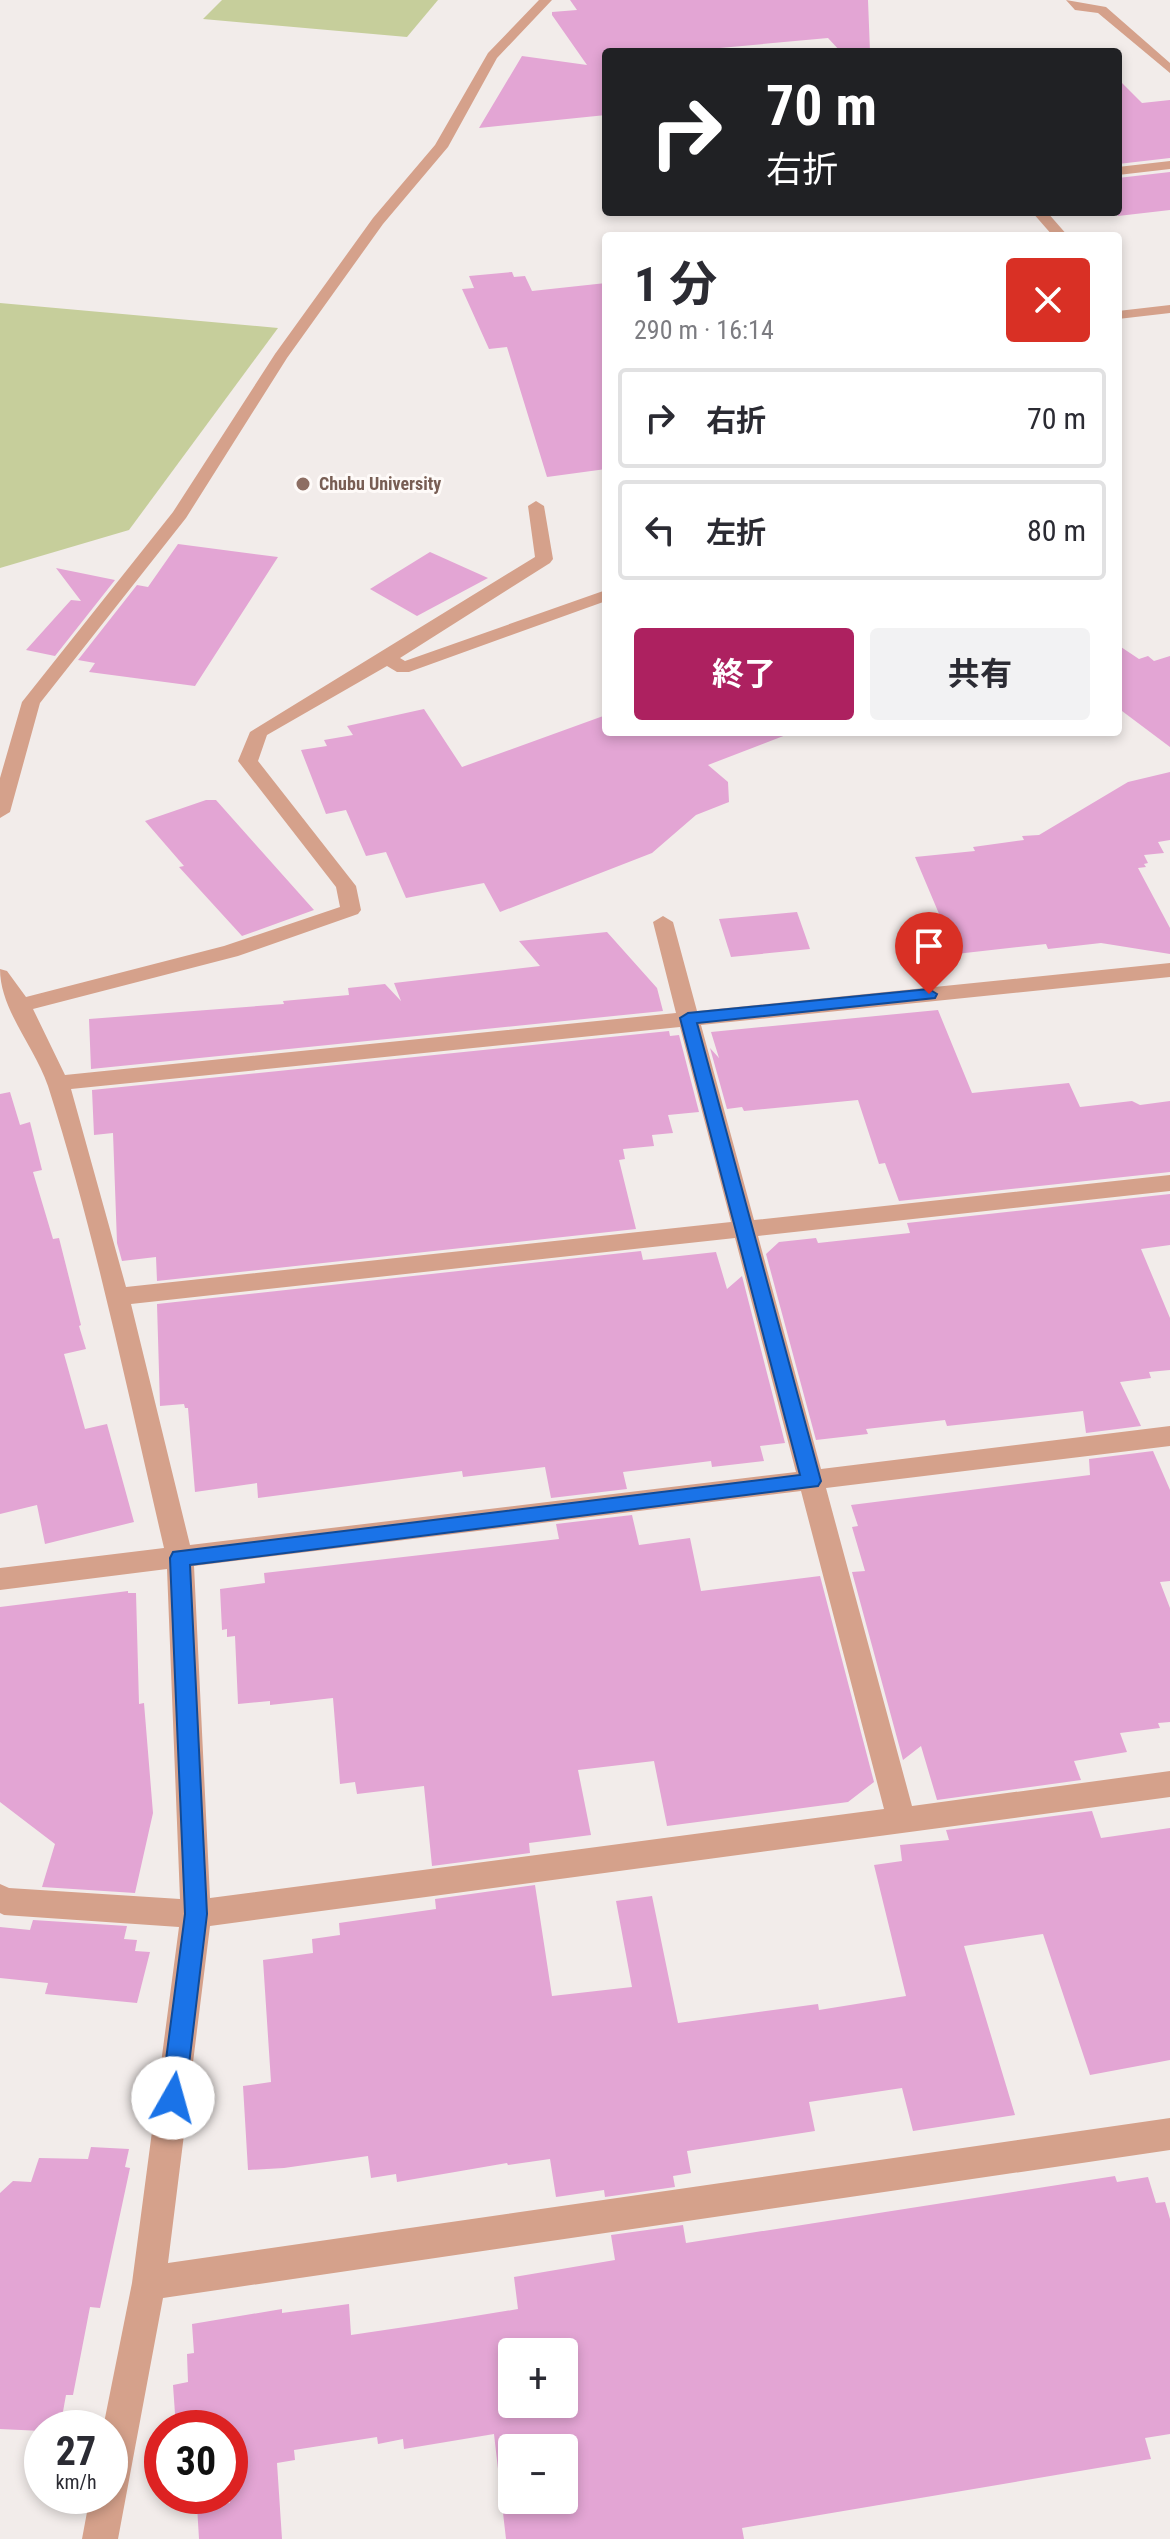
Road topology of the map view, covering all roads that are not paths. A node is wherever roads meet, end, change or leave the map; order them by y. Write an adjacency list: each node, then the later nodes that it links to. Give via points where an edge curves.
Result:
1 (546, 0): 13 (street, via 492,56 441,147 378,221 280,357 180,514 31,702)
2 (1072, 0): 3 (street, via 1079,7 1102,10)
3 (1170, 69)
4 (1170, 165): 5 (street)
5 (1122, 171)
6 (1043, 216): 7 (street)
7 (1057, 232)
8 (1170, 309): 9 (street)
9 (1125, 314)
10 (536, 506): 12 (street, via 544,559)
11 (602, 596): 12 (street, via 403,668)
12 (387, 658): 17 (street, via 259,732 248,761 346,886 351,910 231,951)
13 (0, 812)
14 (663, 922): 18 (street)
15 (1170, 970): 18 (street)
16 (0, 976): 17 (street)
17 (21, 1005): 19 (street)
18 (688, 1018): 19 (street); 21 (street)
19 (58, 1083): 22 (street)
20 (1170, 1183): 21 (street)
21 (744, 1229): 22 (street); 24 (street)
22 (117, 1297): 25 (street)
23 (1170, 1436): 24 (street)
24 (811, 1481): 25 (street); 28 (street)
25 (180, 1558): 26 (street); 30 (street)
26 (0, 1579)
27 (1170, 1784): 28 (street)
28 (901, 1819): 30 (street)
29 (0, 1898): 30 (street)
30 (196, 1914): 32 (street)
31 (1170, 2134): 32 (street)
32 (149, 2283): 33 (street)
33 (124, 2410)
34 (105, 2514): 35 (street)
35 (100, 2539)

